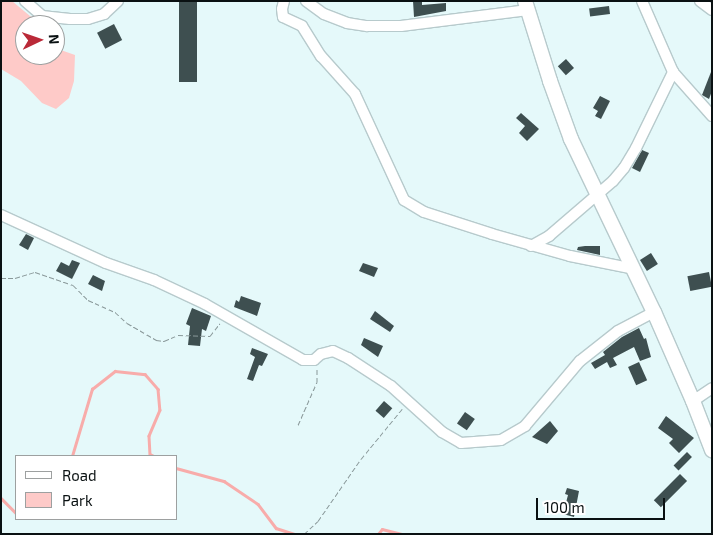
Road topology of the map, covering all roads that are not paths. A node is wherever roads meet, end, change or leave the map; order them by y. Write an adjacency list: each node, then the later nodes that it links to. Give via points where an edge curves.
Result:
1 (25, 1): 2 (street, via 42,16 88,19 104,14)
2 (118, 1)
3 (284, 1): 13 (street, via 283,17 302,26 321,56 355,94 404,200 424,212)
4 (306, 1): 7 (street, via 324,14 367,26 401,26)
5 (642, 1): 9 (street)
6 (700, 1): 8 (street)
7 (526, 5): 11 (main road, via 571,139)
8 (712, 10)
9 (673, 72): 10 (street); 11 (street, via 636,148 613,181)
10 (712, 116)
11 (598, 193): 13 (street, via 549,236); 14 (main road)
12 (1, 216): 15 (street, via 106,263 161,283 303,360 314,360 333,351 348,358 391,386 442,432 461,443 501,440 525,426 580,361 618,331)
13 (531, 246): 14 (street)
14 (634, 269): 15 (main road)
15 (654, 312): 17 (main road)
16 (712, 388): 17 (street)
17 (693, 401): 18 (main road)
18 (712, 450)

